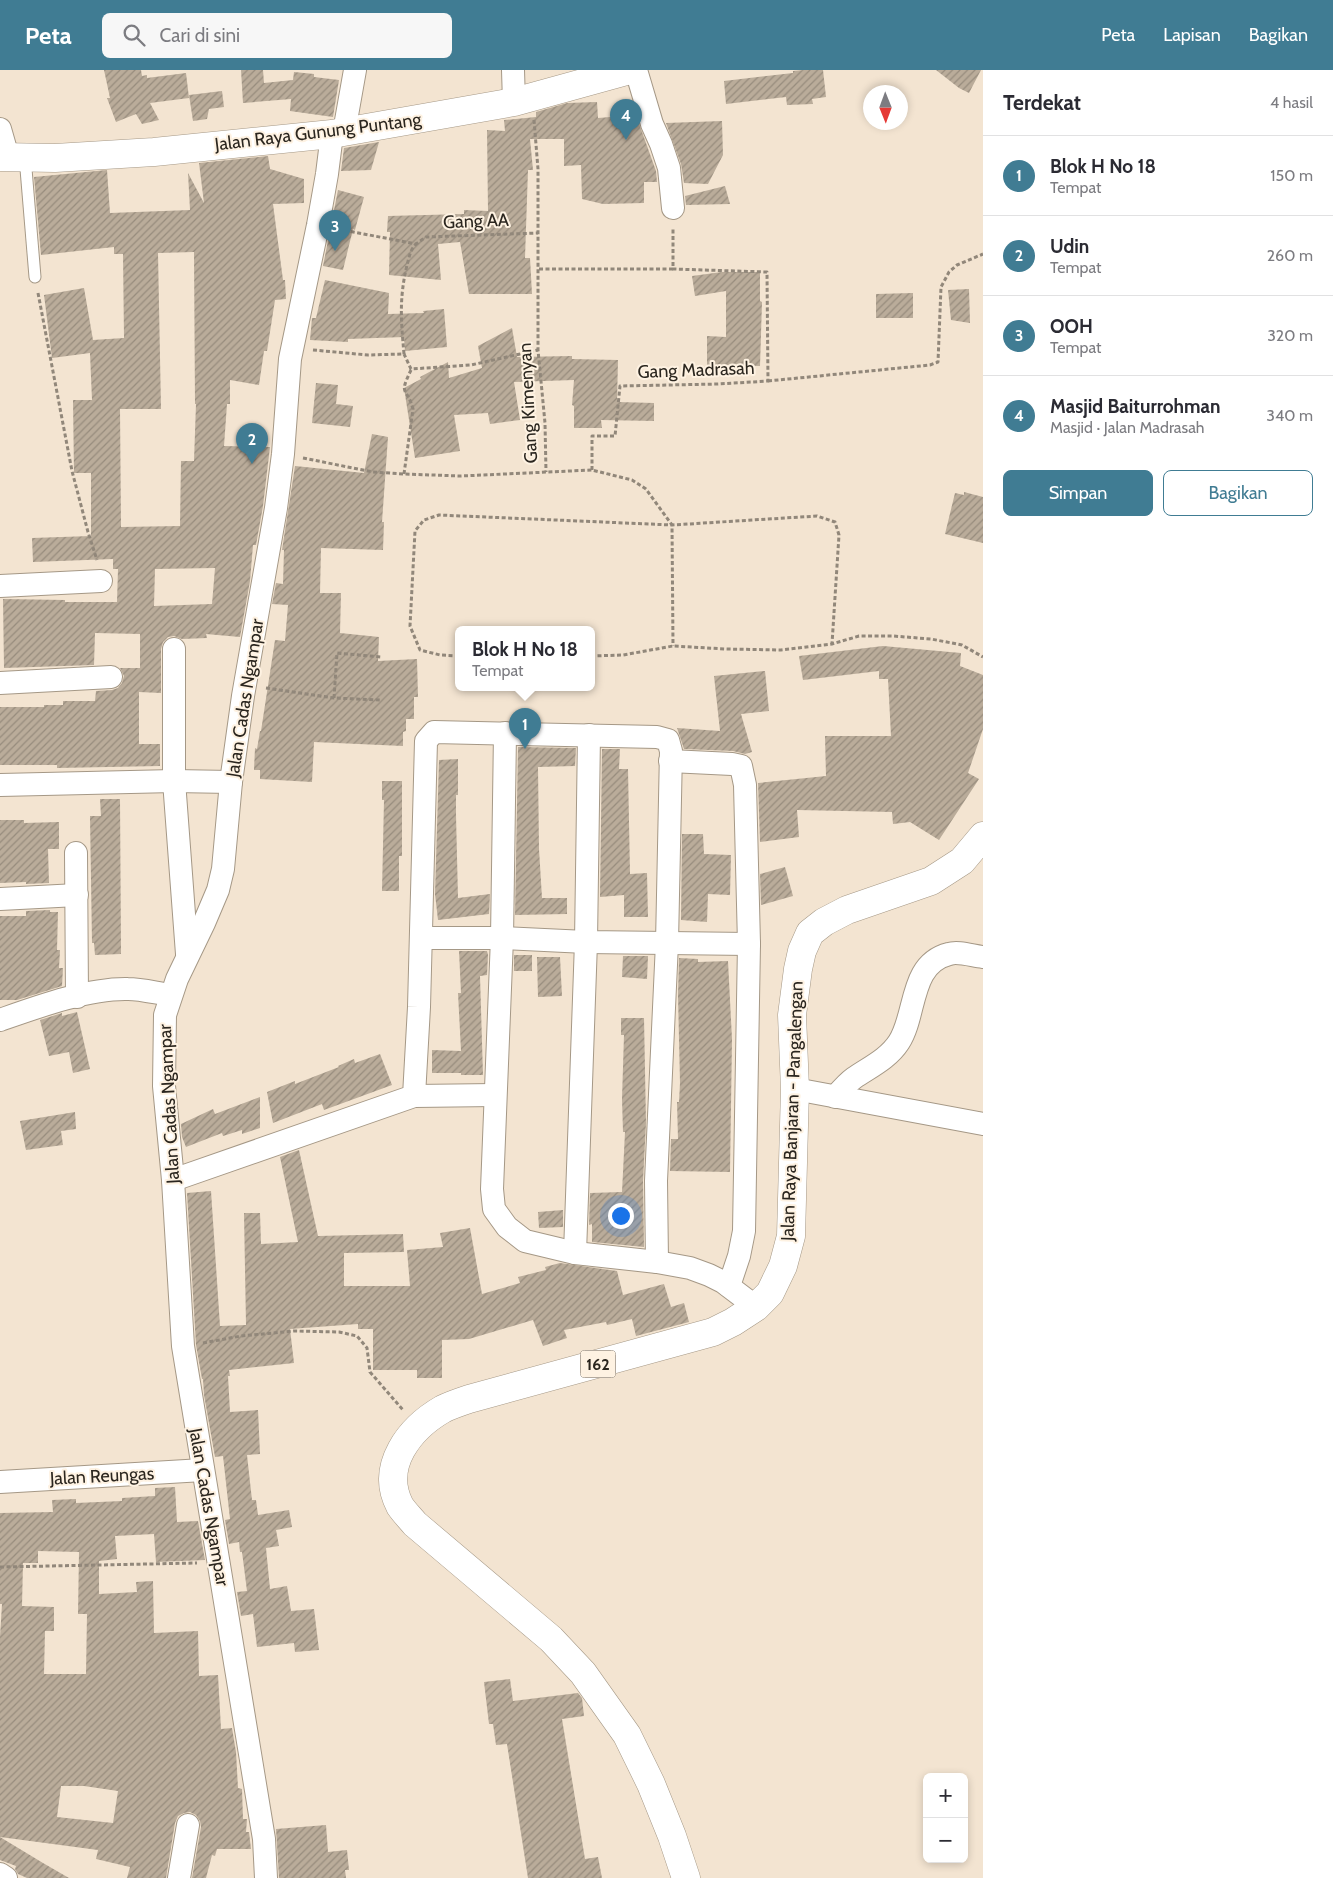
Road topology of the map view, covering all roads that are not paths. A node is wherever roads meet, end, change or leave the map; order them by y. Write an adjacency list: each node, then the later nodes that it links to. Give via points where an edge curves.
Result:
1 (355, 70): 7 (street, Jalan Cadas Ngampar)
2 (512, 70): 5 (street)
3 (630, 70): 5 (main road, Jalan Raya Gunung Puntang)
4 (636, 70): 9 (street, via 669,168)
5 (523, 100): 7 (main road, Jalan Raya Gunung Puntang)
6 (0, 129): 8 (street)
7 (338, 133): 8 (main road, Jalan Raya Gunung Puntang, via 154,152 55,158); 20 (street, Jalan Cadas Ngampar, via 292,348 276,508)
8 (11, 157): 10 (lane)
9 (673, 208)
10 (35, 278)
11 (101, 581): 12 (street)
12 (0, 586)
13 (174, 649): 19 (street)
14 (111, 676): 15 (street)
15 (0, 683)
16 (505, 733): 17 (street); 26 (street, via 434,732 426,741); 27 (street)
17 (589, 735): 18 (street, via 668,740); 28 (street)
18 (670, 761): 29 (street); 30 (street, via 741,766 745,784)
19 (174, 781): 20 (street); 21 (street); 31 (street)
20 (231, 782): 31 (street, Jalan Cadas Ngampar, via 218,890)
21 (0, 786)
22 (983, 836): 36 (main road, Jalan Raya Banjaran - Pangalengan / 162, via 962,861 931,881 847,910 810,933 798,969 792,1015)
23 (76, 853): 24 (street)
24 (77, 895): 25 (street); 34 (street)
25 (0, 899)
26 (421, 938): 27 (street); 37 (street)
27 (502, 938): 28 (street); 38 (street)
28 (586, 942): 29 (street); 42 (street)
29 (667, 943): 30 (street); 43 (street, via 656,1181)
30 (749, 944): 44 (street, via 744,1231)
31 (187, 954): 33 (street, Jalan Cadas Ngampar)
32 (983, 957): 39 (street, via 950,953 931,963 917,983 907,1028 898,1044)
33 (170, 995): 34 (street, via 128,989 104,990); 41 (street, Jalan Cadas Ngampar, via 165,1015 164,1086)
34 (78, 997): 35 (street)
35 (0, 1020)
36 (795, 1089): 39 (street); 45 (main road, Jalan Raya Banjaran - Pangalengan / 162, via 791,1236 784,1266 770,1293)
37 (414, 1096): 38 (street); 41 (street)
38 (495, 1096): 42 (street, via 494,1209 507,1227 526,1241)
39 (835, 1096): 40 (street)
40 (983, 1124)
41 (173, 1180): 46 (street, Jalan Cadas Ngampar, via 183,1346)
42 (575, 1254): 43 (street)
43 (657, 1262): 44 (street, via 709,1274)
44 (729, 1286): 45 (street)
45 (756, 1307): 53 (main road, Jalan Raya Banjaran - Pangalengan / 162, via 713,1332 469,1399 444,1409 417,1428 403,1445 395,1466 394,1485 400,1506 415,1524 551,1639 583,1673 627,1735 651,1784)
46 (203, 1470): 47 (street, Jalan Reungas); 52 (street, Jalan Cadas Ngampar, via 264,1839)
47 (0, 1482)
48 (188, 1825): 51 (street)
49 (0, 1874): 50 (street)
50 (6, 1878)
51 (179, 1878)
52 (266, 1878)
53 (686, 1878)

